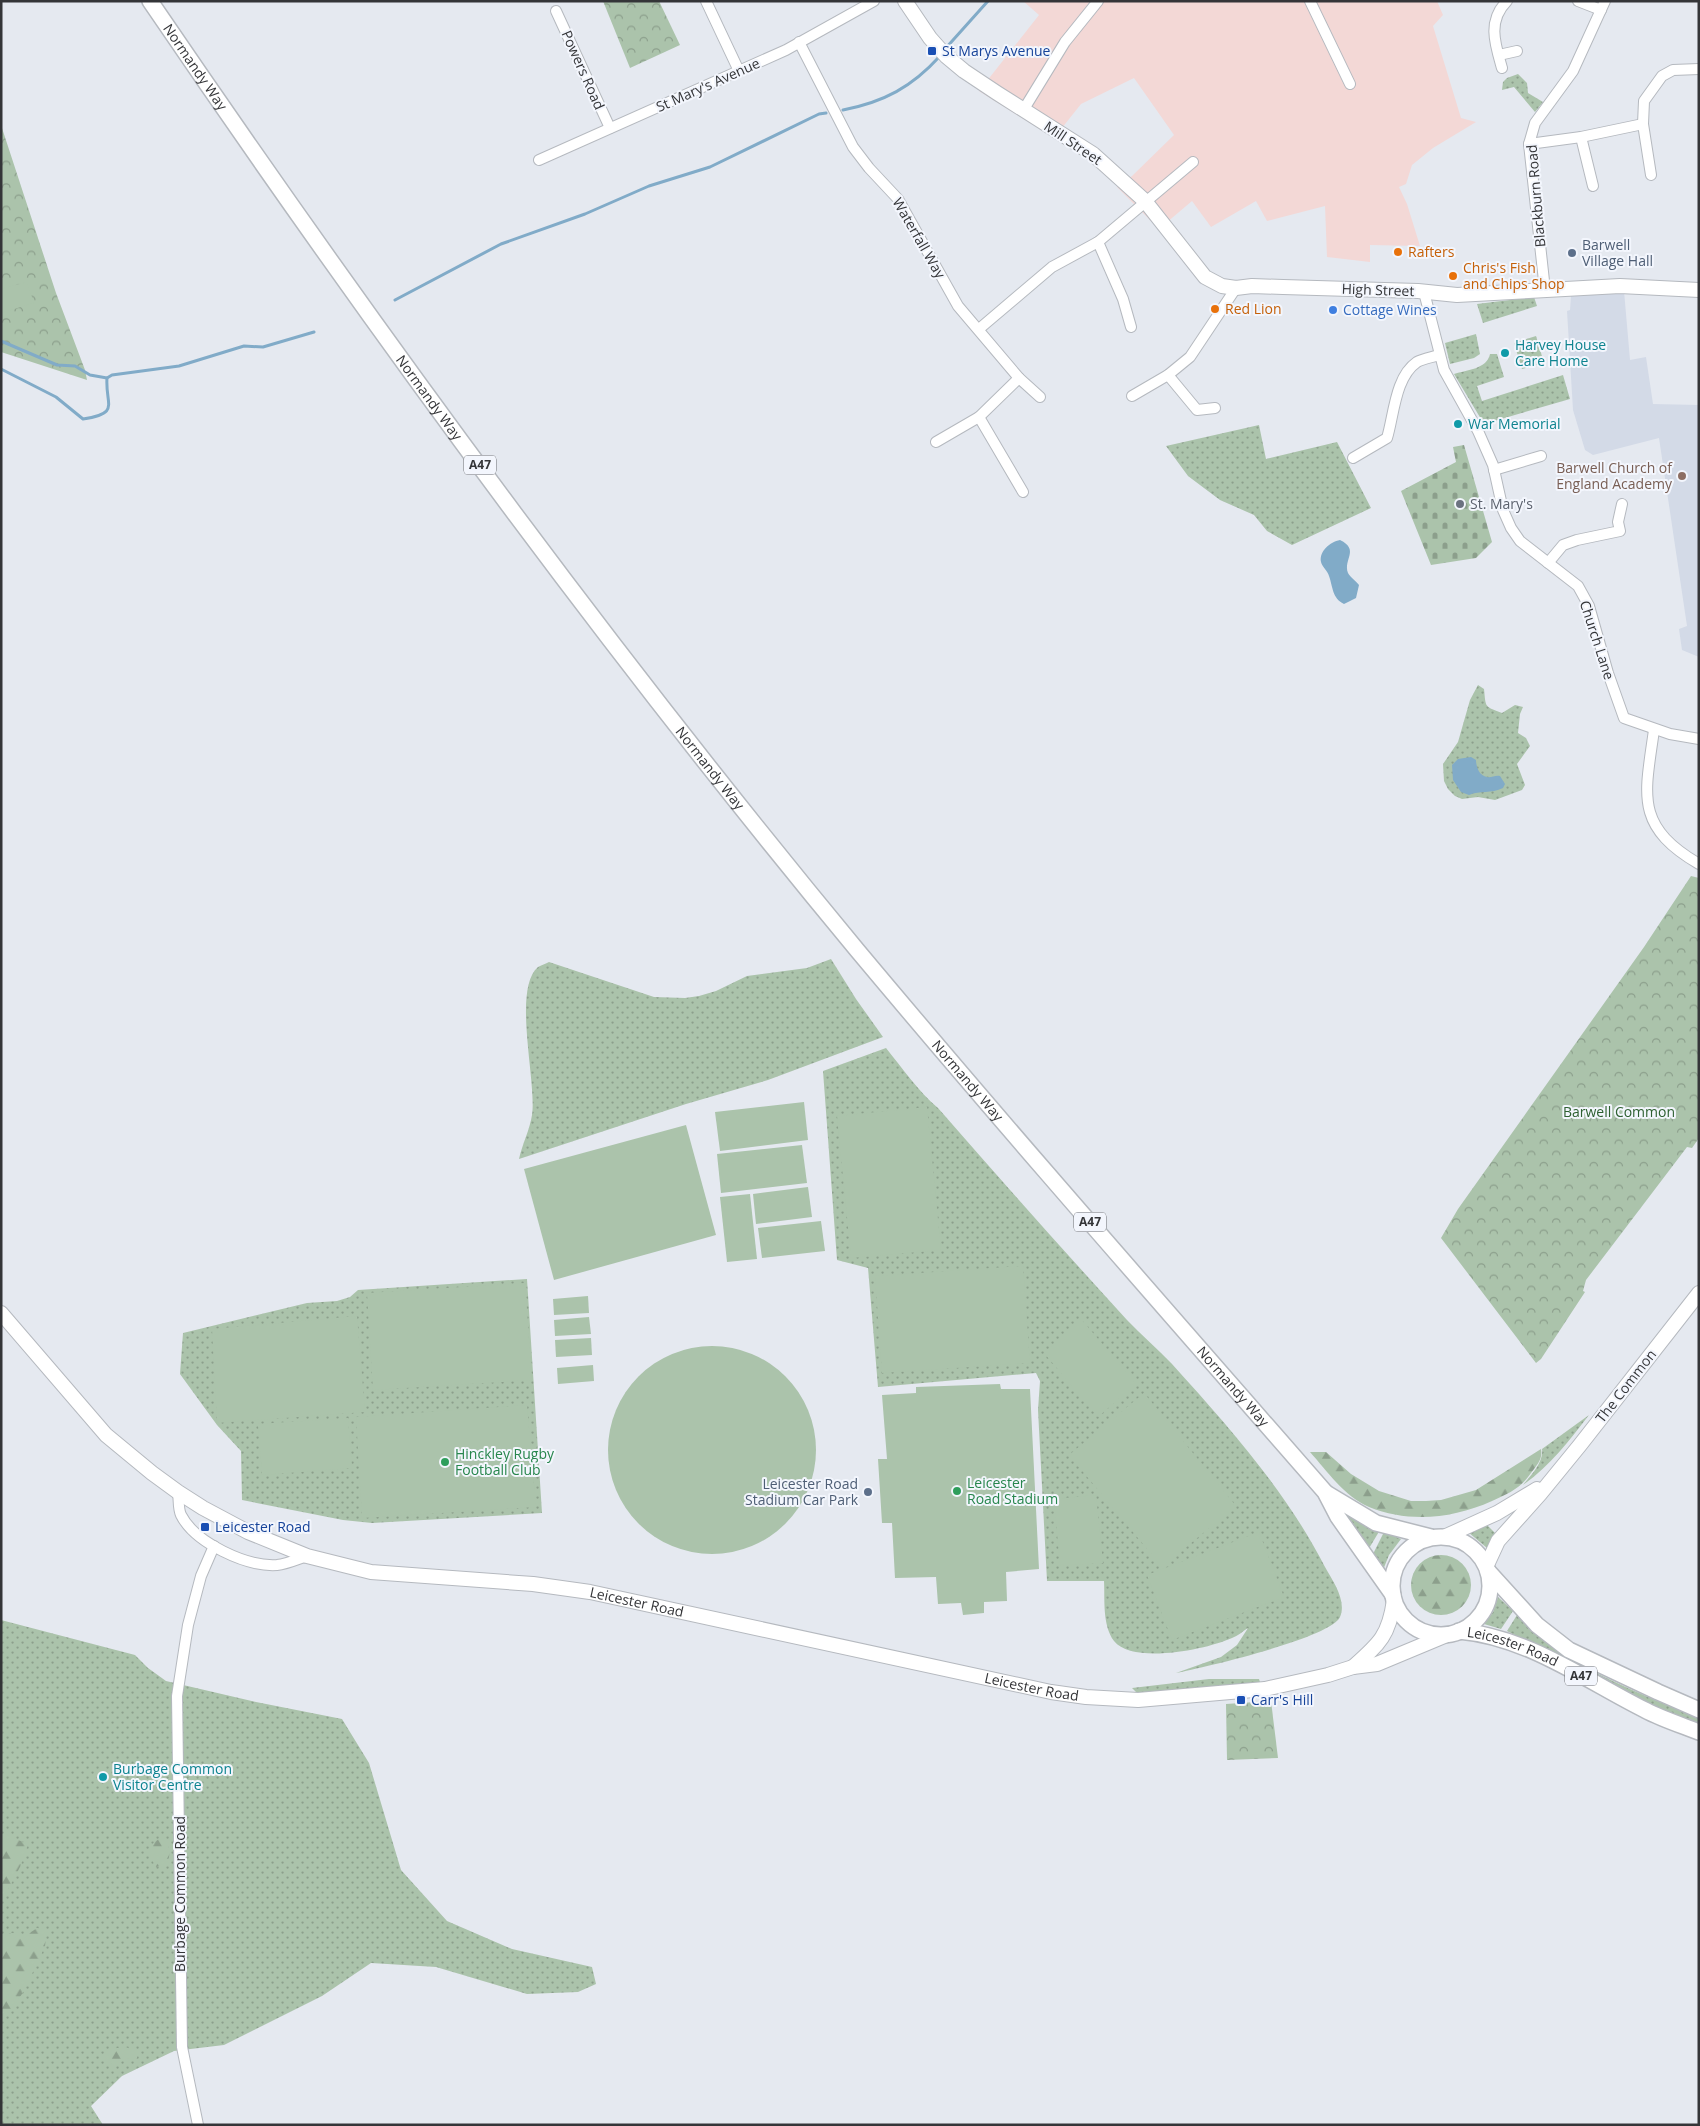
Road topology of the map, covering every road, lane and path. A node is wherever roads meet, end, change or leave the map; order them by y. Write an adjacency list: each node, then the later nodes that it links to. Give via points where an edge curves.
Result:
1 (150, 1): 58 (main road, Normandy Way / A47, via 300,220 626,659 858,950)
2 (706, 1): 16 (street)
3 (874, 1): 11 (street, St Mary's Avenue)
4 (905, 1): 18 (main road, Mill Street, via 946,56)
5 (1098, 1): 18 (street, via 1065,42)
6 (1310, 1): 17 (street)
7 (1507, 1): 13 (street, via 1496,16 1494,37)
8 (1578, 1): 9 (street)
9 (1603, 6): 22 (street, Blackburn Road, via 1573,71 1535,123)
10 (556, 11): 20 (street, Powers Road)
11 (799, 42): 16 (street, St Mary's Avenue); 34 (street, Waterfall Way, via 853,147 898,198 958,306)
12 (1517, 50): 13 (street)
13 (1499, 55): 14 (street)
14 (1502, 68)
15 (1699, 69): 19 (street, via 1673,70 1662,76 1644,101)
16 (739, 71): 20 (street, St Mary's Avenue)
17 (1350, 84)
18 (1024, 109): 27 (main road, Mill Street, via 1092,154)
19 (1643, 124): 21 (street); 25 (street)
20 (610, 128): 23 (street, St Mary's Avenue)
21 (1581, 137): 22 (street); 26 (street)
22 (1529, 144): 30 (street, Blackburn Road)
23 (539, 160)
24 (1193, 162): 27 (street)
25 (1651, 175)
26 (1593, 186)
27 (1145, 201): 28 (street); 29 (main road, Mill Street, via 1205,277 1222,286)
28 (1098, 242): 33 (street, via 1124,300); 34 (street, via 1052,267)
29 (1236, 288): 32 (main road, High Street); 36 (street, via 1190,358)
30 (1545, 290): 31 (main road, High Street, via 1620,286); 32 (main road, High Street, via 1457,295)
31 (1699, 290)
32 (1424, 292): 35 (street, Church Lane)
33 (1131, 327)
34 (979, 329): 37 (street, Waterfall Way)
35 (1439, 356): 44 (street, via 1417,362 1405,376 1387,438); 45 (street, Church Lane, via 1478,431)
36 (1168, 375): 38 (street); 40 (street, via 1196,410)
37 (1019, 378): 39 (street, Waterfall Way); 41 (street)
38 (1132, 396)
39 (1040, 397)
40 (1215, 408)
41 (979, 417): 42 (street); 46 (street)
42 (936, 442)
43 (1541, 456): 45 (street)
44 (1353, 458)
45 (1494, 470): 50 (street, Church Lane, via 1502,510 1511,528 1520,541)
46 (1023, 492)
47 (1622, 504): 48 (street, via 1618,522)
48 (1620, 531): 49 (street); 50 (street, via 1563,545)
49 (1624, 542)
50 (1548, 563): 51 (street, Church Lane, via 1578,586 1589,606 1624,718)
51 (1654, 730): 52 (street, Church Lane); 53 (street, via 1646,782 1651,817 1659,834 1668,843)
52 (1699, 739)
53 (1699, 864)
54 (1699, 1293): 56 (main road, The Common)
55 (1, 1313): 57 (main road, Leicester Road, via 106,1435)
56 (1552, 1478): 59 (main road, The Common, via 1518,1502); 62 (main road, The Common, via 1498,1540)
57 (178, 1492): 60 (street, via 180,1514 195,1534); 61 (main road, Leicester Road, via 248,1532)
58 (1325, 1492): 59 (main road, Normandy Way / A47, via 1376,1524); 63 (main road, Normandy Way / A47, via 1338,1517)
59 (1438, 1537): 62 (main road, via 1469,1545); 63 (main road, via 1409,1548 1400,1559 1394,1572)
60 (214, 1546): 61 (street, via 239,1559 278,1565); 68 (street, Burbage Common Road, via 201,1576 188,1626 177,1696 182,2047)
61 (307, 1556): 65 (main road, Leicester Road, via 371,1572 533,1584 590,1592 980,1678 1086,1697 1138,1700 1265,1689)
62 (1487, 1569): 64 (main road, via 1490,1581 1488,1600 1472,1623); 66 (main road, Leicester Road / A47, via 1537,1625 1569,1650)
63 (1393, 1598): 64 (main road, via 1404,1618 1415,1627 1428,1633); 65 (main road, Leicester Road, via 1387,1631 1378,1645)
64 (1454, 1632): 65 (main road, Leicester Road, via 1377,1664); 67 (main road, Leicester Road / A47, via 1484,1633 1526,1647 1647,1711)
65 (1353, 1667)
66 (1699, 1710)
67 (1699, 1732)
68 (198, 2125)

